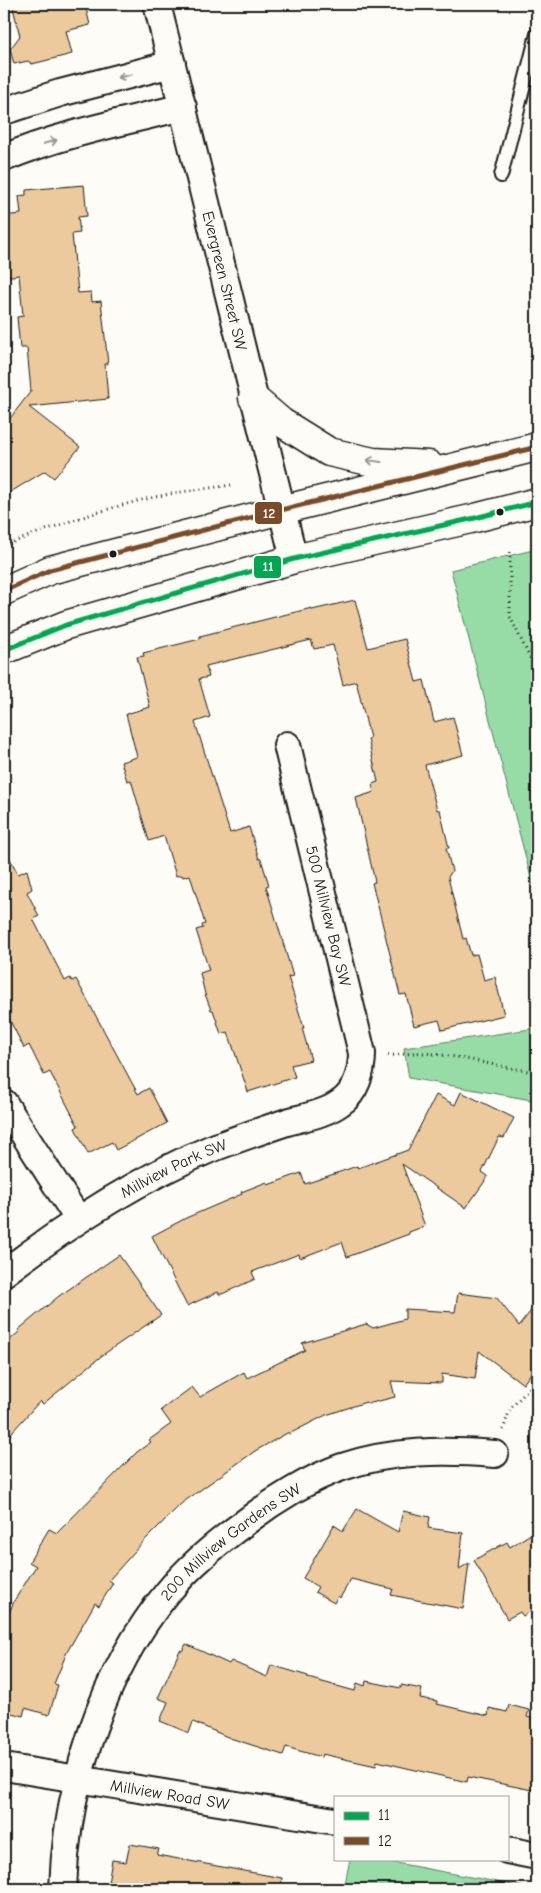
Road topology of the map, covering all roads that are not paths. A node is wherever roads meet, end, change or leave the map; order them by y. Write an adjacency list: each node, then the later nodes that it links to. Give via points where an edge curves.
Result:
1 (157, 4): 3 (street, Evergreen Street SW)
2 (537, 34): 7 (lane)
3 (172, 64): 4 (street, Evergreen Street SW); 5 (street, one-way to 5)
4 (183, 108): 6 (street, one-way to 4, via 88,131); 8 (street, Evergreen Street SW)
5 (4, 111)
6 (4, 158)
7 (501, 176)
8 (253, 398): 10 (main road, one-way to 8, via 373,462 329,452 281,422); 12 (street, Evergreen Street SW)
9 (537, 447): 10 (main road)
10 (458, 467): 12 (main road)
11 (537, 502): 13 (main road)
12 (281, 510): 13 (street, Evergreen Street SW); 14 (main road, via 50,570)
13 (294, 559): 15 (main road, via 66,625)
14 (4, 591)
15 (4, 650)
16 (288, 745): 17 (street, 500 Millview Bay SW, via 362,1053 360,1073)
17 (354, 1087): 19 (street, Millview Park SW, via 341,1103 327,1110 206,1151 155,1175)
18 (4, 1103): 19 (street)
19 (78, 1219): 20 (street, Millview Park SW)
20 (4, 1272)
21 (495, 1454): 23 (street, 200 Millview Gardens SW, via 454,1451 402,1453 341,1467 266,1506 220,1541 168,1592 140,1630 112,1680)
22 (4, 1767): 23 (street, Millview Road SW)
23 (79, 1778): 24 (street, Millview Road SW); 27 (street, 200 Millview Gardens SW, via 69,1819)
24 (334, 1821)
25 (508, 1850): 26 (street)
26 (537, 1856)
27 (63, 1889)

